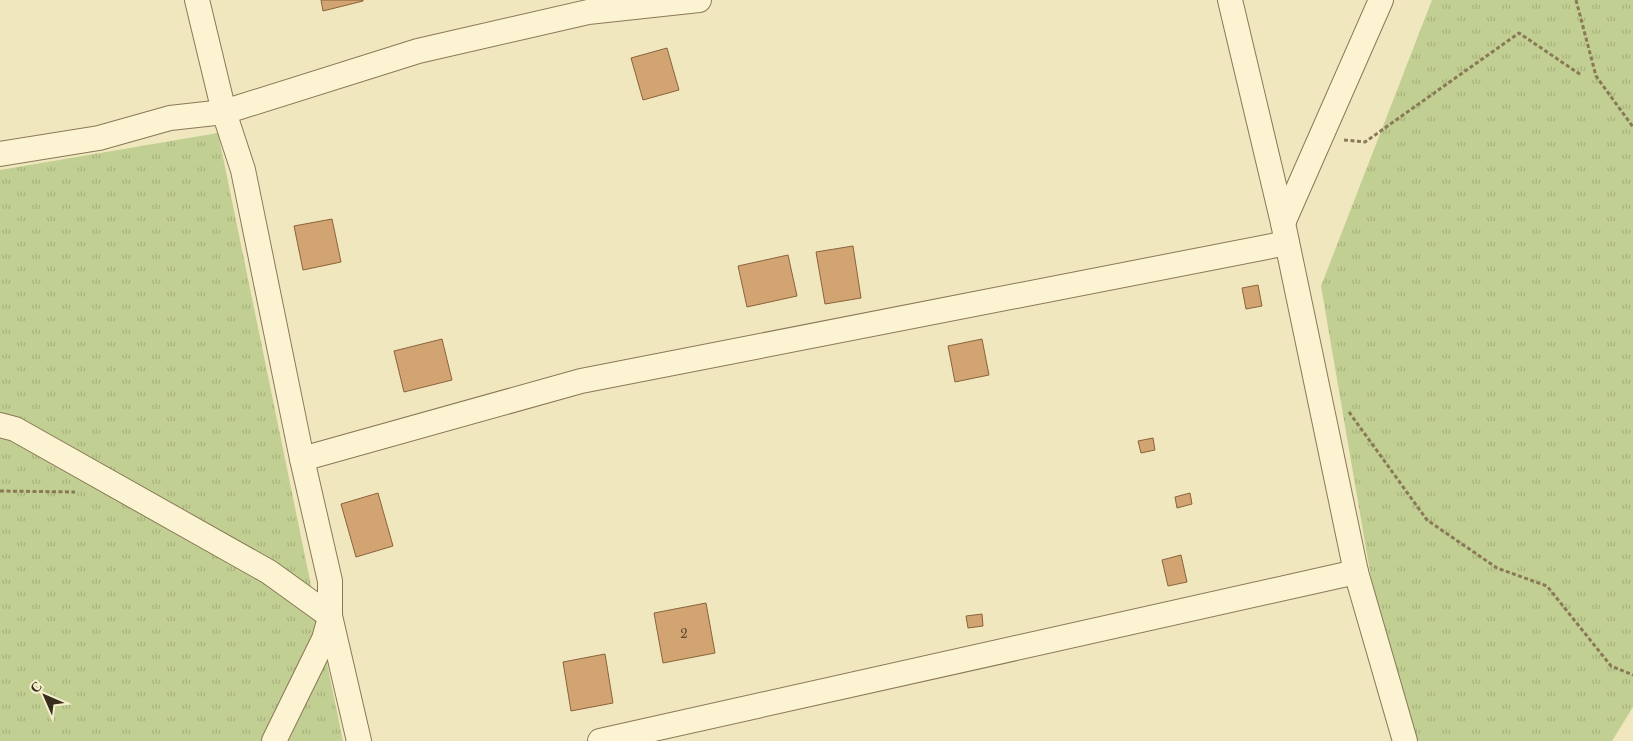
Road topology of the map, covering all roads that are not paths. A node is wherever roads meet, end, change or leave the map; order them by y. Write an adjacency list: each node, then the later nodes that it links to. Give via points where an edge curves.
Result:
1 (197, 0): 5 (street)
2 (699, 0): 5 (street, via 588,12 418,51)
3 (1230, 0): 7 (street)
4 (1381, 0): 7 (street, via 1320,137)
5 (224, 112): 6 (street, via 170,118 99,138); 9 (street, via 242,170)
6 (0, 154)
7 (1285, 233): 9 (street, via 581,381); 10 (street)
8 (0, 425): 11 (street, via 15,429 269,572)
9 (302, 459): 11 (street, via 330,581)
10 (1356, 572): 14 (street); 15 (street)
11 (330, 616): 12 (street, via 324,639); 13 (street)
12 (274, 741)
13 (359, 741)
14 (600, 741)
15 (1405, 741)

